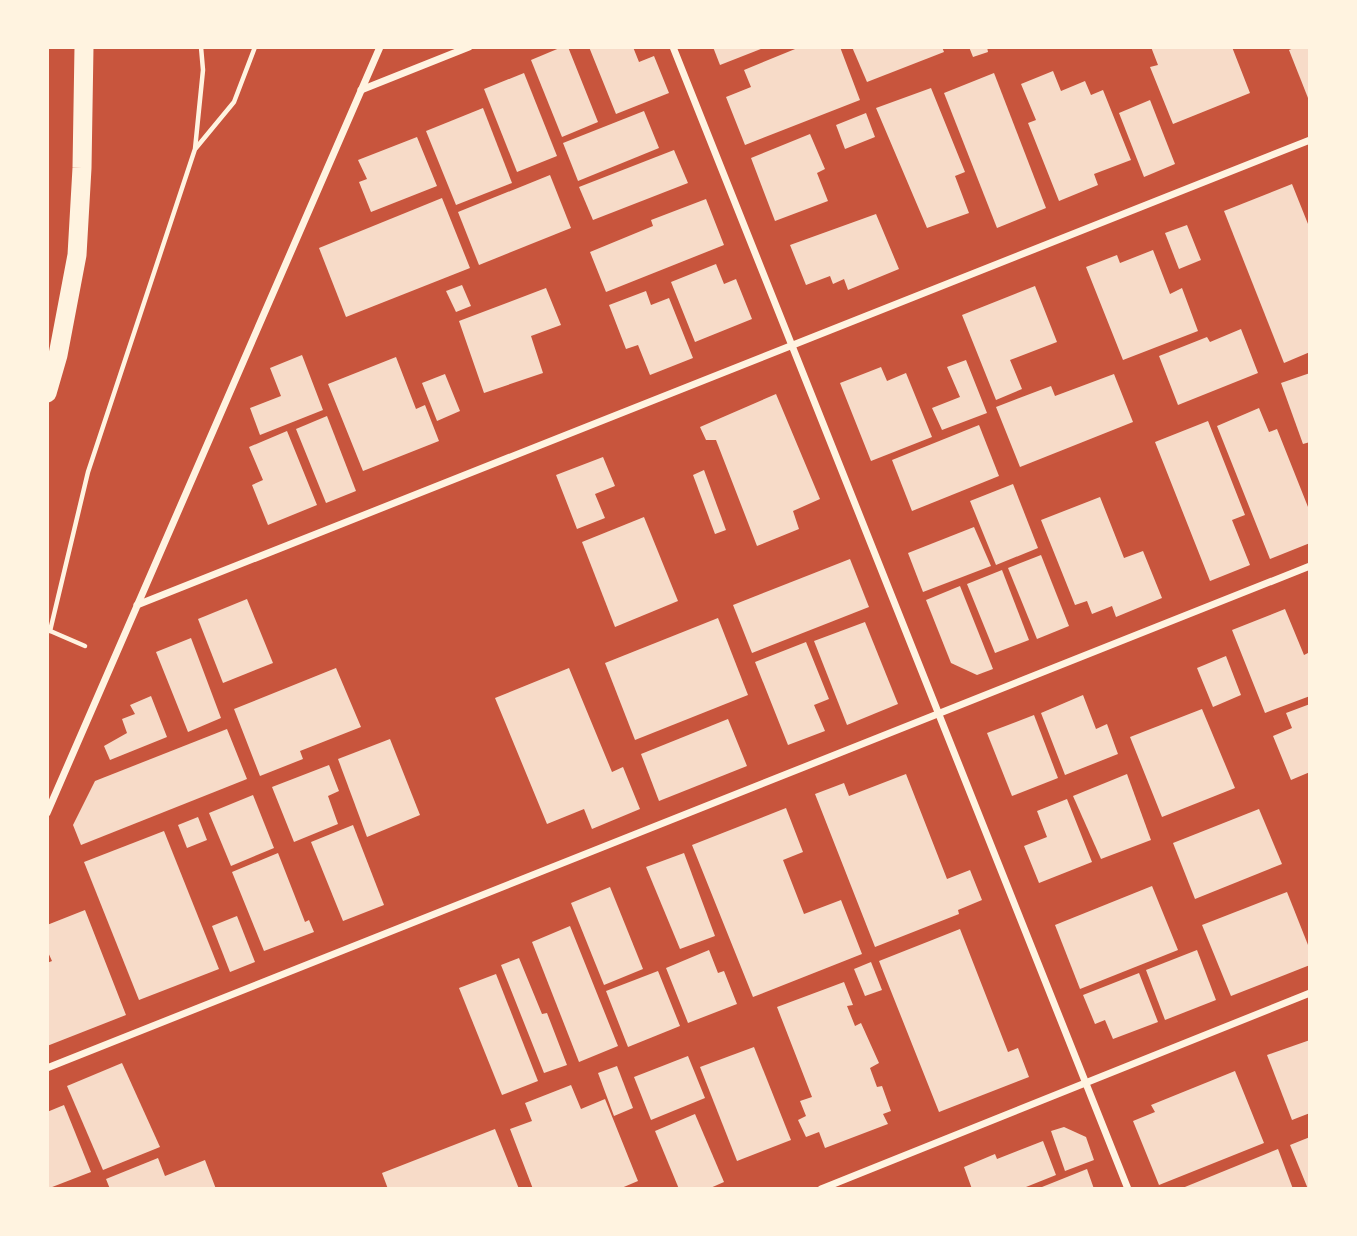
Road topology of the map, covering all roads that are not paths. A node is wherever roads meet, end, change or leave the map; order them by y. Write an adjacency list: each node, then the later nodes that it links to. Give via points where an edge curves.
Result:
1 (84, 47): 8 (highway, via 77,255)
2 (380, 47): 5 (street)
3 (469, 47): 5 (street)
4 (673, 47): 7 (street)
5 (361, 90): 10 (street)
6 (1310, 140): 7 (street)
7 (792, 345): 10 (street); 11 (street)
8 (47, 393)
9 (1310, 566): 11 (street)
10 (137, 605): 12 (street)
11 (939, 714): 14 (street); 15 (street)
12 (47, 813)
13 (1310, 993): 15 (street)
14 (47, 1068)
15 (1086, 1083): 16 (street); 17 (street)
16 (821, 1189)
17 (1128, 1189)

